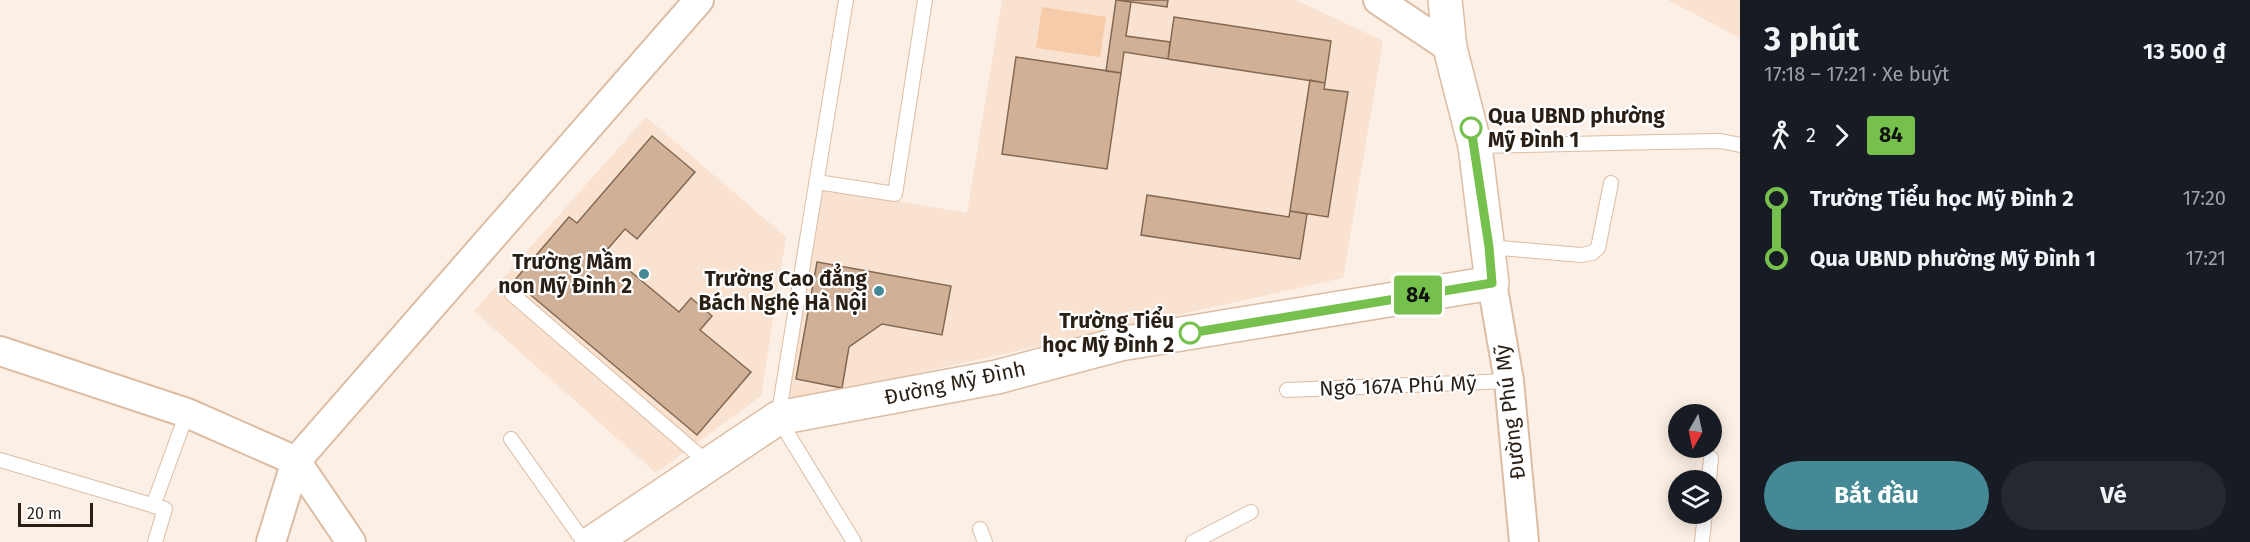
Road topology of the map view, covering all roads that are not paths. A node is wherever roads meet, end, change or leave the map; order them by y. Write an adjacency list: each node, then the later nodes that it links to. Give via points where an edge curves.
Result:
1 (699, 0): 22 (street)
2 (846, 0): 9 (lane)
3 (925, 0): 9 (lane, via 895,194)
4 (1378, 0): 6 (street)
5 (1445, 0): 6 (street)
6 (1450, 48): 8 (street)
7 (1740, 145): 8 (lane, via 1679,141)
8 (1475, 146): 11 (street)
9 (817, 182): 18 (lane)
10 (1611, 183): 11 (lane, via 1598,248 1592,253)
11 (1489, 247): 12 (street)
12 (1492, 283): 15 (street, Đường Phú Mỹ); 18 (street, Đường Mỹ Đình, via 1120,344 997,377)
13 (512, 294): 23 (lane)
14 (0, 351): 17 (street)
15 (1509, 381): 16 (lane, Ngõ 167A Phú Mỹ); 35 (street, Đường Phú Mỹ)
16 (1287, 390)
17 (187, 413): 22 (street); 25 (lane)
18 (778, 418): 23 (street, Đường Mỹ Đình); 33 (lane)
19 (511, 439): 31 (lane)
20 (1711, 458): 24 (lane)
21 (0, 460): 25 (lane)
22 (297, 461): 29 (street); 30 (street)
23 (709, 464): 32 (street, Đường Mỹ Đình)
24 (1709, 470)
25 (153, 506): 28 (lane, via 165,509)
26 (1251, 512): 34 (lane)
27 (1704, 524): 36 (lane)
28 (155, 542)
29 (271, 542)
30 (351, 542)
31 (584, 542)
32 (593, 542)
33 (854, 542)
34 (1193, 542)
35 (1524, 542)
36 (1702, 542)

